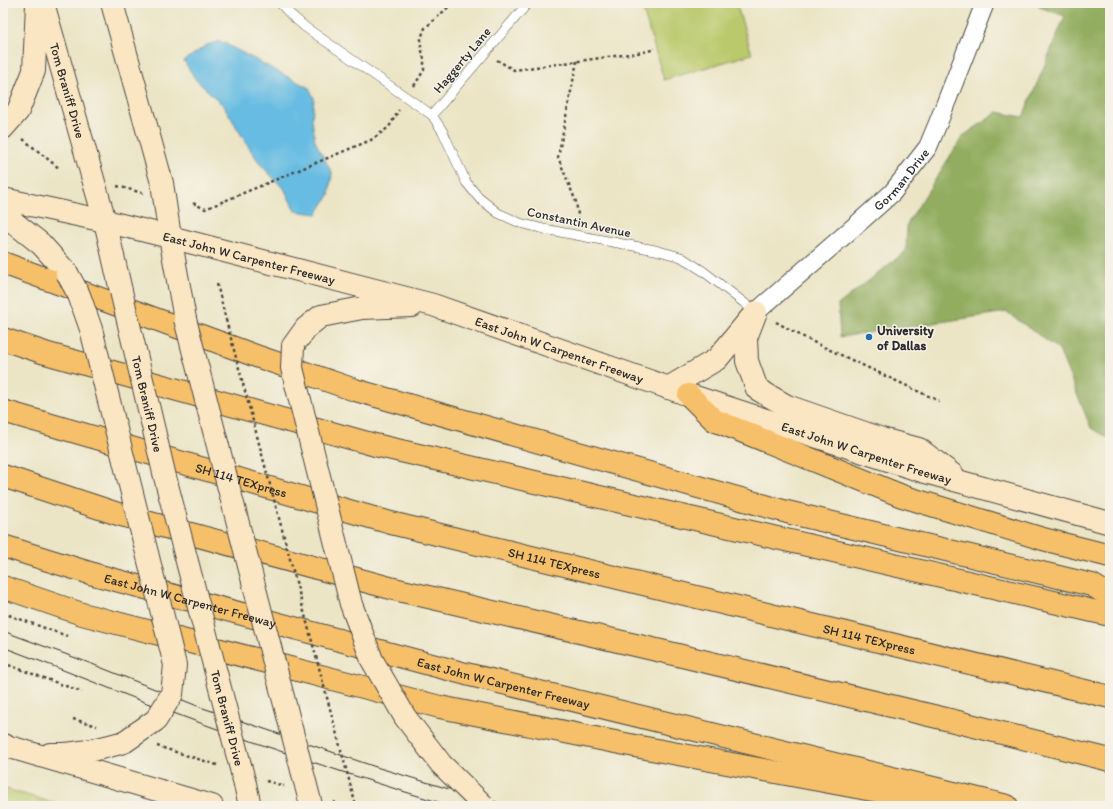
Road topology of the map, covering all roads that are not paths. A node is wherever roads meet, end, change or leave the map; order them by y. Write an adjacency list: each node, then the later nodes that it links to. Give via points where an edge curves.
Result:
1 (37, 3): 8 (main road, via 34,71)
2 (43, 3): 11 (main road, Tom Braniff Drive)
3 (112, 3): 12 (main road, via 162,184)
4 (280, 3): 7 (lane, Constantin Avenue, via 305,27)
5 (528, 3): 7 (lane, Haggerty Lane)
6 (985, 3): 15 (street, Gorman Drive, via 928,147 892,193)
7 (432, 115): 15 (lane, Constantin Avenue, via 443,132 466,182 479,198 498,214 520,223 681,257)
8 (12, 132)
9 (3, 199): 11 (main road, East John W Carpenter Freeway)
10 (3, 214): 30 (main road, bridge, via 41,244 67,273 79,295 90,329 175,665 172,694 156,720 124,742 65,754)
11 (105, 221): 12 (main road, East John W Carpenter Freeway); 35 (main road, Tom Braniff Drive, bridge, via 165,477 253,781)
12 (170, 237): 14 (main road, East John W Carpenter Freeway); 33 (main road, bridge, via 185,319)
13 (3, 263): 26 (highway, via 355,390 787,512 1092,585)
14 (433, 305): 17 (main road, East John W Carpenter Freeway); 36 (main road, bridge, via 362,308 321,316 306,328 293,346 292,368 351,604 372,660 405,717 440,764)
15 (756, 312): 17 (main road, via 717,359); 21 (main road, via 746,338 747,361 757,388 787,406 919,449)
16 (3, 339): 27 (highway, via 45,353 376,444)
17 (668, 388): 18 (main road, East John W Carpenter Freeway)
18 (689, 395): 21 (main road, East John W Carpenter Freeway, via 924,472); 24 (highway, via 714,420 902,496 1043,539)
19 (3, 411): 28 (highway, SH 114 TEXpress, via 391,523)
20 (3, 476): 31 (highway, via 121,515 394,589 669,652)
21 (962, 482): 22 (main road, East John W Carpenter Freeway)
22 (1110, 523)
23 (3, 546): 32 (highway, East John W Carpenter Freeway, via 101,576 466,674)
24 (1110, 556)
25 (3, 587): 32 (highway, via 82,614 440,707 883,792 923,802)
26 (1110, 596)
27 (1110, 615)
28 (1110, 697)
29 (3, 745): 30 (main road)
30 (29, 753): 34 (main road)
31 (1110, 760)
32 (960, 794): 37 (highway, East John W Carpenter Freeway)
33 (318, 804)
34 (212, 806)
35 (250, 806)
36 (484, 806)
37 (1007, 806)

